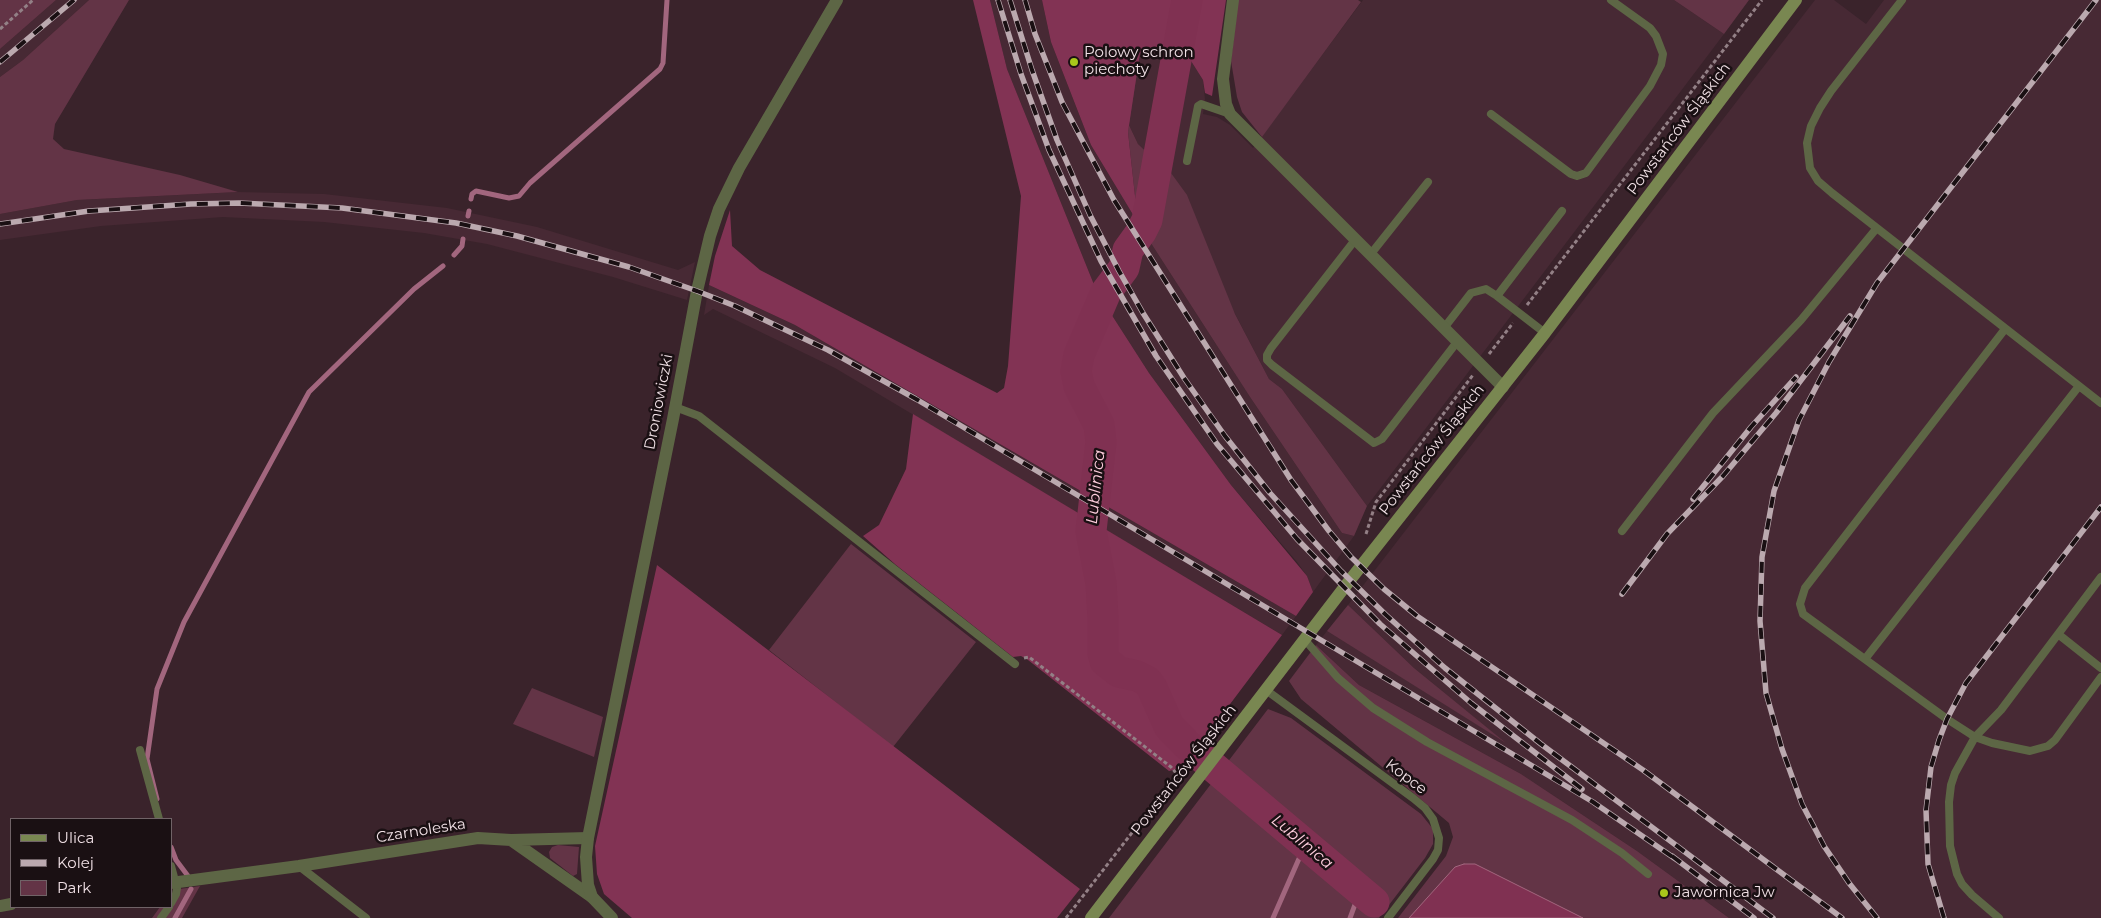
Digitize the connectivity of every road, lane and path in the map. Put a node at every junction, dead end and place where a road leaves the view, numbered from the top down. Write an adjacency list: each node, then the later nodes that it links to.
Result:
1 (33, 0): 7 (path)
2 (837, 0): 24 (street, Droniowiczki)
3 (1233, 0): 8 (street)
4 (1611, 0): 9 (lane)
5 (1796, 0): 19 (main road, Powstańców Śląskich)
6 (1902, 0): 13 (lane)
7 (0, 29)
8 (1230, 114): 10 (lane); 14 (street)
9 (1491, 114)
10 (1187, 161)
11 (1428, 182): 15 (lane)
12 (1562, 211): 16 (lane)
13 (1876, 229): 18 (lane); 25 (lane)
14 (1355, 240): 15 (street); 20 (lane)
15 (1370, 255): 17 (street)
16 (1497, 296): 17 (lane); 19 (lane)
17 (1444, 328): 20 (street)
18 (2005, 329): 21 (lane); 29 (lane)
19 (1545, 333): 22 (main road, Powstańców Śląskich)
20 (1457, 342): 22 (street)
21 (2079, 386): 23 (lane); 29 (lane)
22 (1503, 387): 28 (main road, Powstańców Śląskich)
23 (2101, 403)
24 (675, 407): 30 (lane); 39 (street, Droniowiczki)
25 (1622, 531)
26 (2101, 577): 27 (lane)
27 (2058, 634): 31 (lane); 34 (lane)
28 (1305, 640): 33 (main road, Powstańców Śląskich); 42 (lane)
29 (1865, 659): 34 (lane)
30 (1015, 664): 36 (path)
31 (2101, 668)
32 (2101, 677): 34 (lane)
33 (1266, 690): 36 (main road, Powstańców Śląskich); 50 (lane, Kopce)
34 (1975, 736): 51 (lane)
35 (140, 750): 38 (lane)
36 (1192, 778): 49 (main road, Powstańców Śląskich)
37 (1161, 806): 48 (path)
38 (159, 818)
39 (588, 838): 40 (street, Czarnoleska); 44 (street)
40 (511, 840): 41 (street, Czarnoleska); 44 (street)
41 (299, 866): 43 (street, Czarnoleska); 46 (lane)
42 (1648, 874)
43 (173, 882): 45 (lane)
44 (592, 897): 47 (street)
45 (172, 901)
46 (366, 918)
47 (612, 918)
48 (1066, 918)
49 (1091, 918)
50 (1388, 918)
51 (1999, 918)

